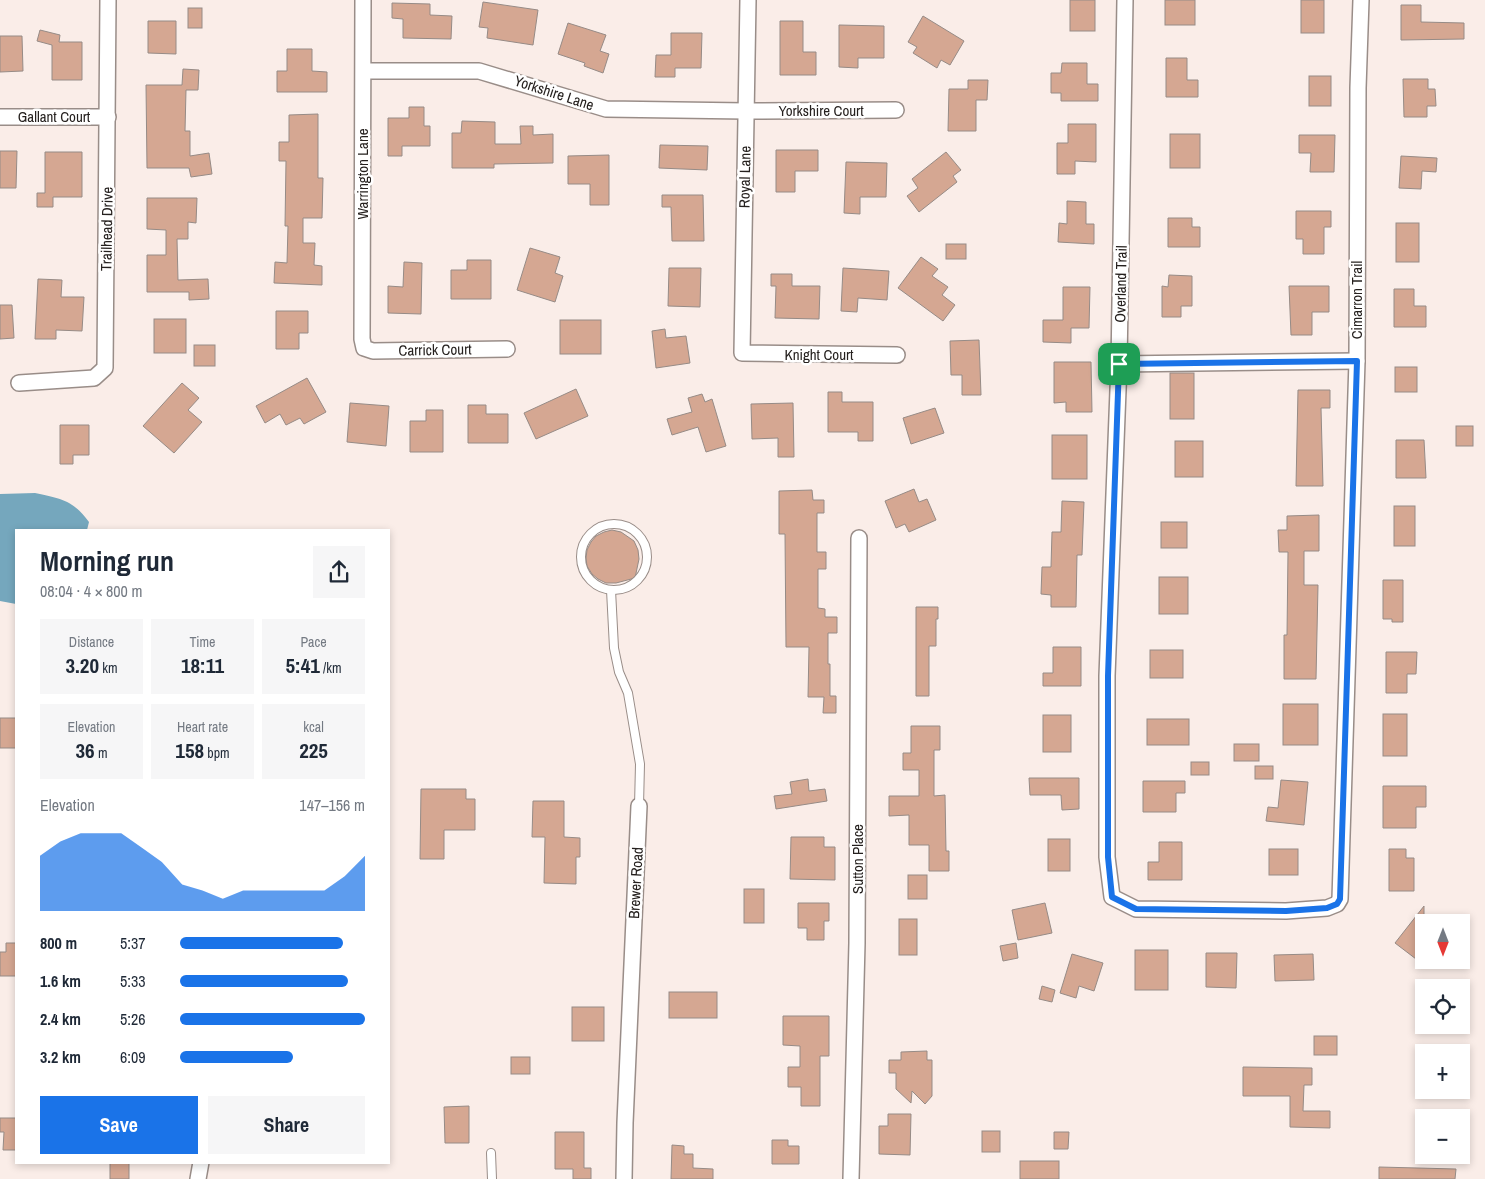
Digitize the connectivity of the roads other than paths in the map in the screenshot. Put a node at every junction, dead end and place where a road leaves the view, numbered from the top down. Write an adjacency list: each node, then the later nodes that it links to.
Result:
1 (108, 0): 10 (street, Trailhead Drive)
2 (363, 0): 6 (street, Warrington Lane)
3 (748, 0): 8 (street, Royal Lane)
4 (1125, 0): 16 (street, Overland Trail)
5 (1361, 0): 15 (street, Cimarron Trail)
6 (364, 71): 8 (street, Yorkshire Lane); 11 (street, Warrington Lane)
7 (896, 110): 8 (street, Yorkshire Court)
8 (746, 111): 13 (street, Royal Lane)
9 (0, 117): 10 (street, Gallant Court)
10 (108, 117): 17 (street, Trailhead Drive)
11 (364, 348): 12 (street, Carrick Court)
12 (507, 349)
13 (742, 353): 14 (street, Knight Court)
14 (897, 355)
15 (1357, 361): 16 (street); 21 (street, Cimarron Trail)
16 (1119, 364): 21 (street, Overland Trail)
17 (19, 383)
18 (859, 538): 27 (street, Sutton Place)
19 (611, 590): 19 (lane); 20 (lane, Brewer Road)
20 (639, 806): 26 (street, Brewer Road)
21 (1112, 897)
22 (491, 1153): 25 (lane)
23 (200, 1164): 24 (street)
24 (198, 1179)
25 (492, 1179)
26 (624, 1179)
27 (851, 1179)

